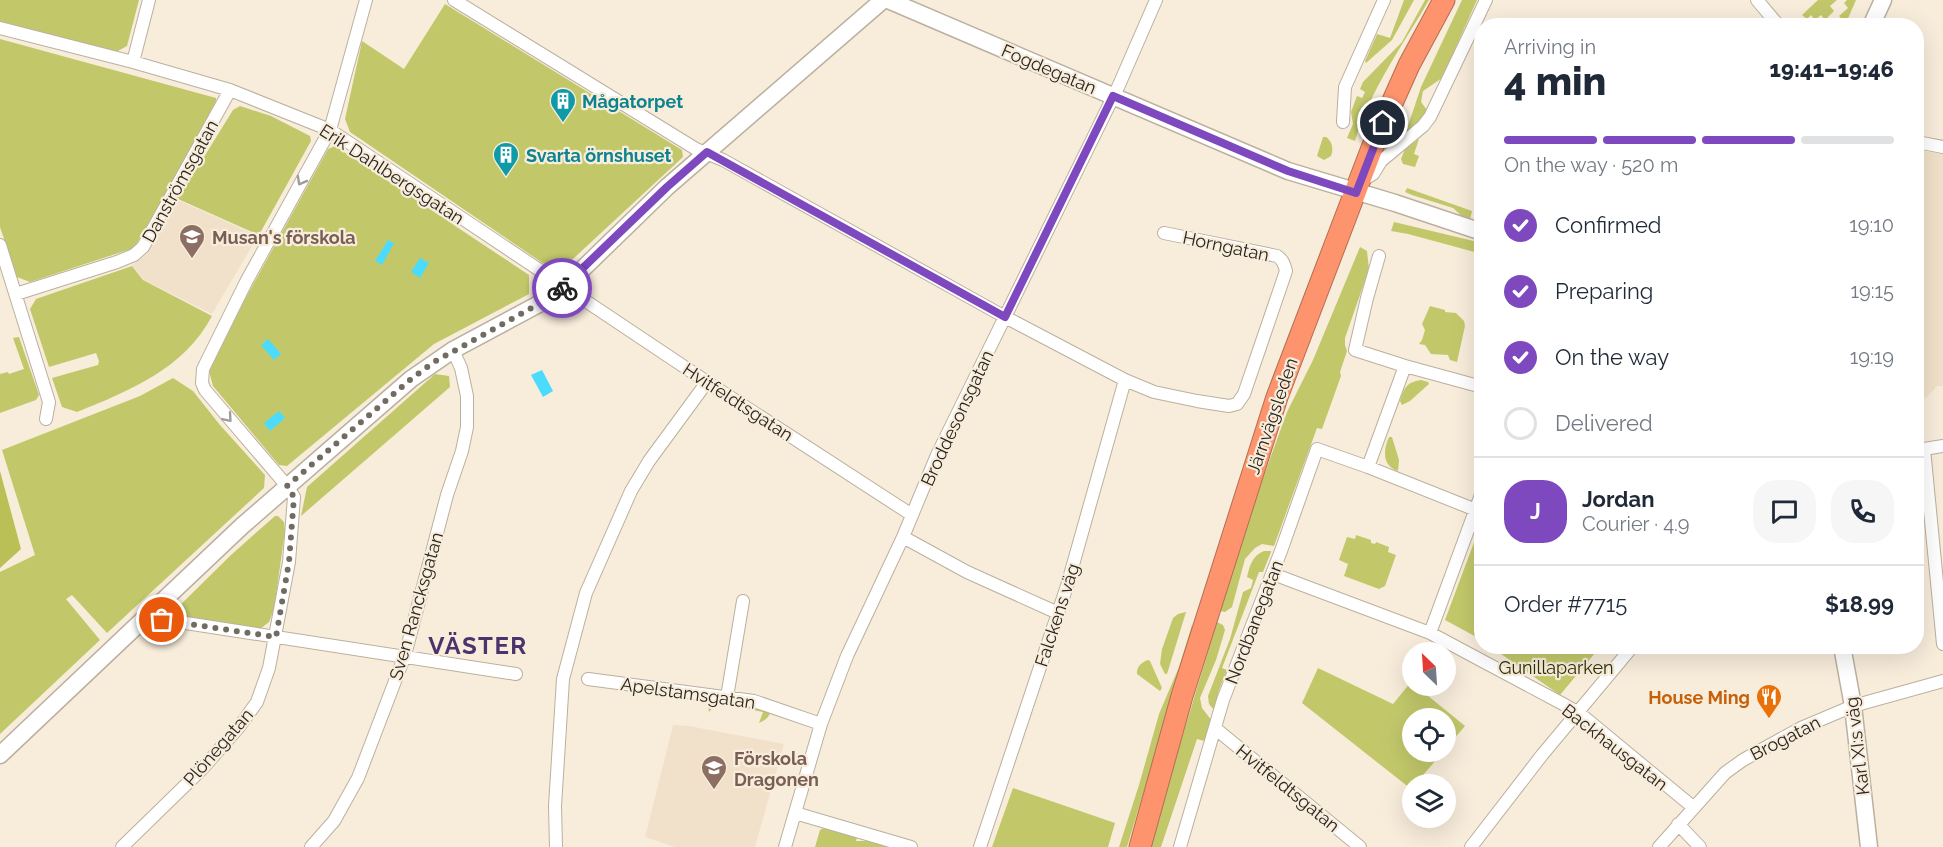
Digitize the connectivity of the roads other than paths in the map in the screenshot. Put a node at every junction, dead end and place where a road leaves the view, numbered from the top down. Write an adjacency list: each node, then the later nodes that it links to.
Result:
1 (148, 0): 17 (street)
2 (366, 0): 21 (street)
3 (454, 0): 24 (street)
4 (883, 0): 24 (street)
5 (888, 0): 19 (street, Fogdegatan)
6 (1156, 0): 19 (street, Broddesonsgatan)
7 (1384, 0): 20 (street)
8 (1444, 0): 25 (highway, Järnvägsleden)
9 (1486, 0): 12 (street)
10 (1757, 0): 13 (street)
11 (1883, 0): 14 (street)
12 (1477, 18)
13 (1772, 18)
14 (1875, 18)
15 (1474, 25): 25 (street)
16 (0, 28): 17 (street, Erik Dahlbergsgatan)
17 (133, 62): 18 (street, Erik Dahlbergsgatan)
18 (231, 90): 21 (street, Erik Dahlbergsgatan); 31 (street, Danströmsgatan)
19 (1113, 96): 25 (street, Fogdegatan); 32 (street, Broddesonsgatan)
20 (1343, 122)
21 (330, 130): 30 (street, Erik Dahlbergsgatan); 43 (street, one-way to 43)
22 (1924, 143): 23 (street)
23 (1943, 147)
24 (707, 152): 30 (street); 32 (street)
25 (1358, 187): 26 (street, Fogdegatan); 76 (highway, Järnvägsleden)
26 (1474, 229)
27 (1164, 233): 35 (street, Horngatan)
28 (0, 245): 31 (street)
29 (1379, 256): 34 (street)
30 (564, 286): 33 (street); 36 (street, Hvitfeldtsgatan)
31 (16, 294): 38 (street)
32 (1005, 317): 35 (street); 45 (street, Broddesonsgatan)
33 (453, 350): 43 (street); 57 (street, Sven Rancksgatan)
34 (1405, 366): 37 (street); 41 (street)
35 (1125, 380): 50 (street, Falckens väg)
36 (707, 382): 45 (street, Hvitfeldtsgatan); 72 (street)
37 (1474, 385)
38 (46, 419)
39 (1943, 446): 40 (street)
40 (1924, 449)
41 (1368, 467): 44 (street, Nordbanegatan); 48 (street, Nordbanegatan)
42 (1924, 476): 54 (street)
43 (287, 486): 51 (street); 53 (street, Plönegatan)
44 (1474, 509)
45 (912, 515): 47 (street, Broddesonsgatan)
46 (1474, 515): 52 (street)
47 (903, 537): 50 (street); 64 (street, Broddesonsgatan)
48 (1273, 574): 52 (street, Backhausgatan); 65 (street, Nordbanegatan)
49 (743, 601): 61 (street)
50 (1058, 613): 75 (street, Falckens väg)
51 (147, 617): 53 (street); 66 (street)
52 (1430, 633): 63 (street, Backhausgatan)
53 (276, 637): 57 (street); 70 (street, Plönegatan)
54 (1943, 644)
55 (1627, 654): 63 (street)
56 (1843, 654): 62 (street, Karl XI:s väg)
57 (405, 655): 58 (street); 71 (street, Sven Rancksgatan)
58 (516, 674)
59 (588, 679): 61 (street, Apelstamsgatan)
60 (1943, 681): 62 (street, Brogatan)
61 (727, 697): 64 (street, Apelstamsgatan)
62 (1853, 706): 67 (street, Brogatan); 82 (street, Karl XI:s väg)
63 (1579, 713): 67 (street, Backhausgatan); 79 (street)
64 (821, 724): 68 (street, Broddesonsgatan)
65 (1216, 729): 77 (street, Nordbanegatan); 78 (street, Hvitfeldtsgatan)
66 (0, 755)
67 (1693, 807): 69 (street, Brogatan)
68 (795, 813): 73 (street, Broddesonsgatan); 74 (street)
69 (1678, 824): 80 (street, Brogatan); 81 (street)
70 (122, 847)
71 (311, 847)
72 (556, 847)
73 (785, 847)
74 (911, 847)
75 (980, 847)
76 (1140, 847)
77 (1180, 847)
78 (1360, 847)
79 (1471, 847)
80 (1659, 847)
81 (1700, 847)
82 (1869, 847)

